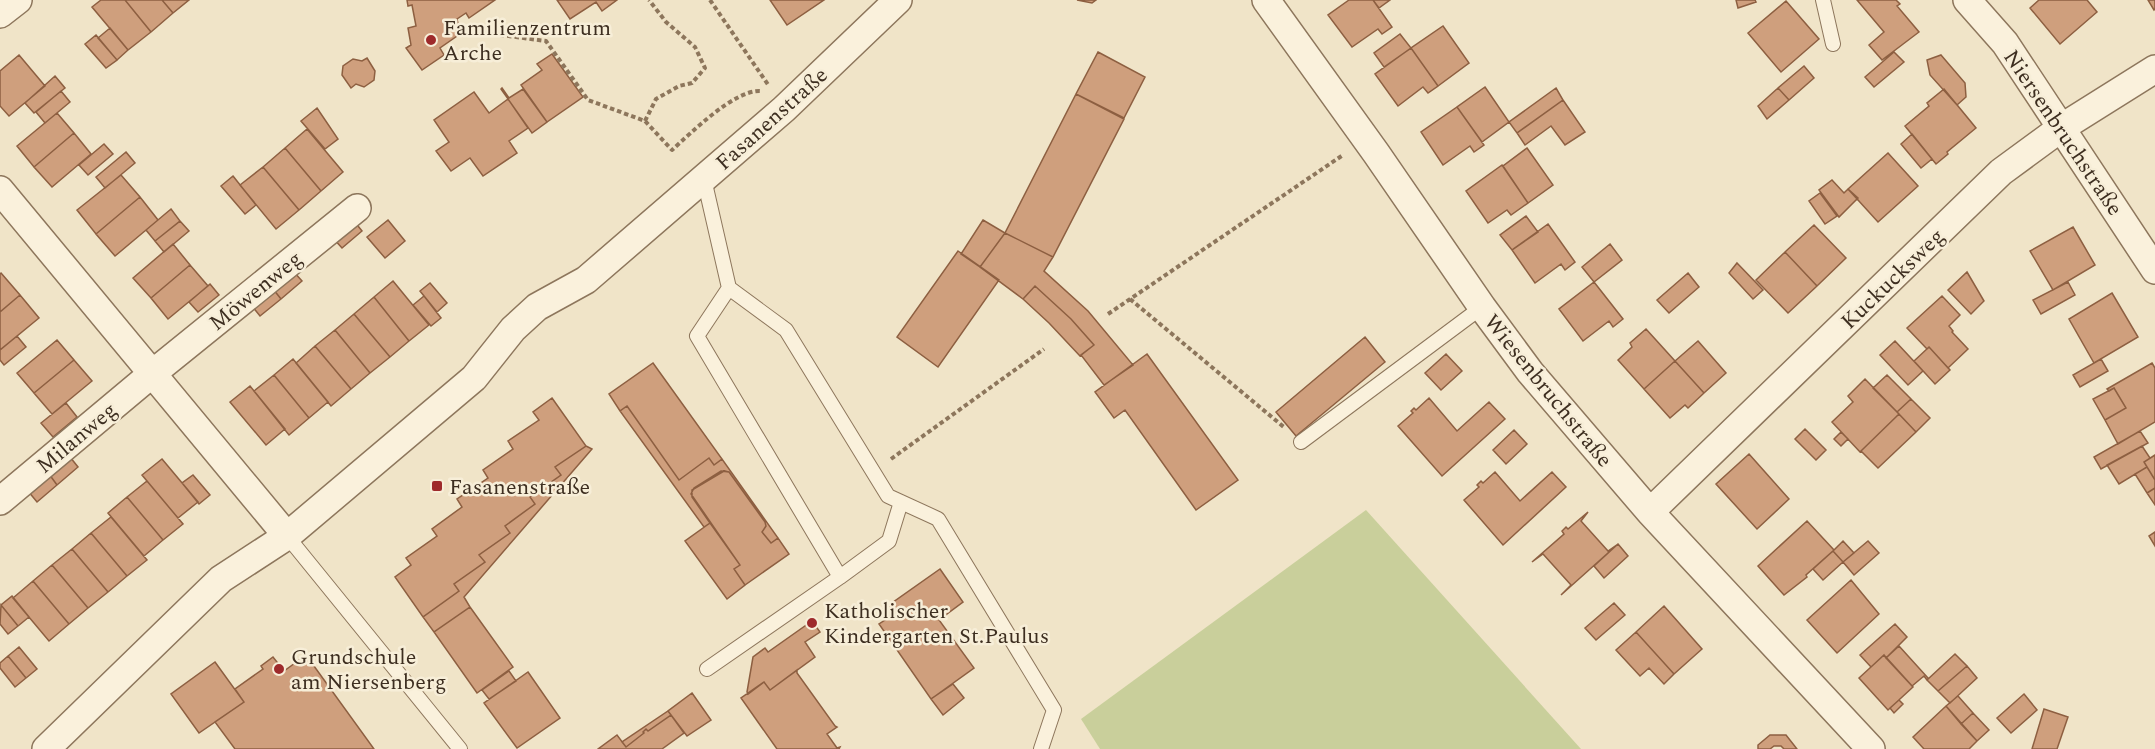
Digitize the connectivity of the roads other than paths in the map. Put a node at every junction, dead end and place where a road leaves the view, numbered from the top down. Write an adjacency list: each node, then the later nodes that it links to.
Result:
1 (18, 0): 6 (street)
2 (898, 0): 10 (street, Fasanenstraße)
3 (1266, 0): 15 (street, Wiesenbruchstraße)
4 (1823, 0): 7 (lane)
5 (1967, 0): 9 (street, Niersenbruchstraße)
6 (0, 14)
7 (1833, 44)
8 (2155, 69): 9 (street, Kuckucksweg)
9 (2061, 128): 13 (street, Niersenbruchstraße); 20 (street, Kuckucksweg)
10 (704, 179): 14 (lane); 21 (street, Fasanenstraße)
11 (0, 190): 16 (street)
12 (357, 208): 16 (street, Möwenweg)
13 (2155, 270)
14 (729, 288): 19 (lane); 22 (lane)
15 (1482, 307): 17 (lane); 20 (street, Wiesenbruchstraße)
16 (153, 373): 18 (street, Milanweg); 21 (street)
17 (1301, 442)
18 (0, 501)
19 (901, 502): 22 (lane); 26 (lane)
20 (1650, 512): 27 (street, Wiesenbruchstraße)
21 (287, 536): 24 (street, Fasanenstraße); 25 (lane)
22 (840, 577): 23 (lane)
23 (707, 669)
24 (46, 749)
25 (460, 749)
26 (1041, 749)
27 (1871, 749)

